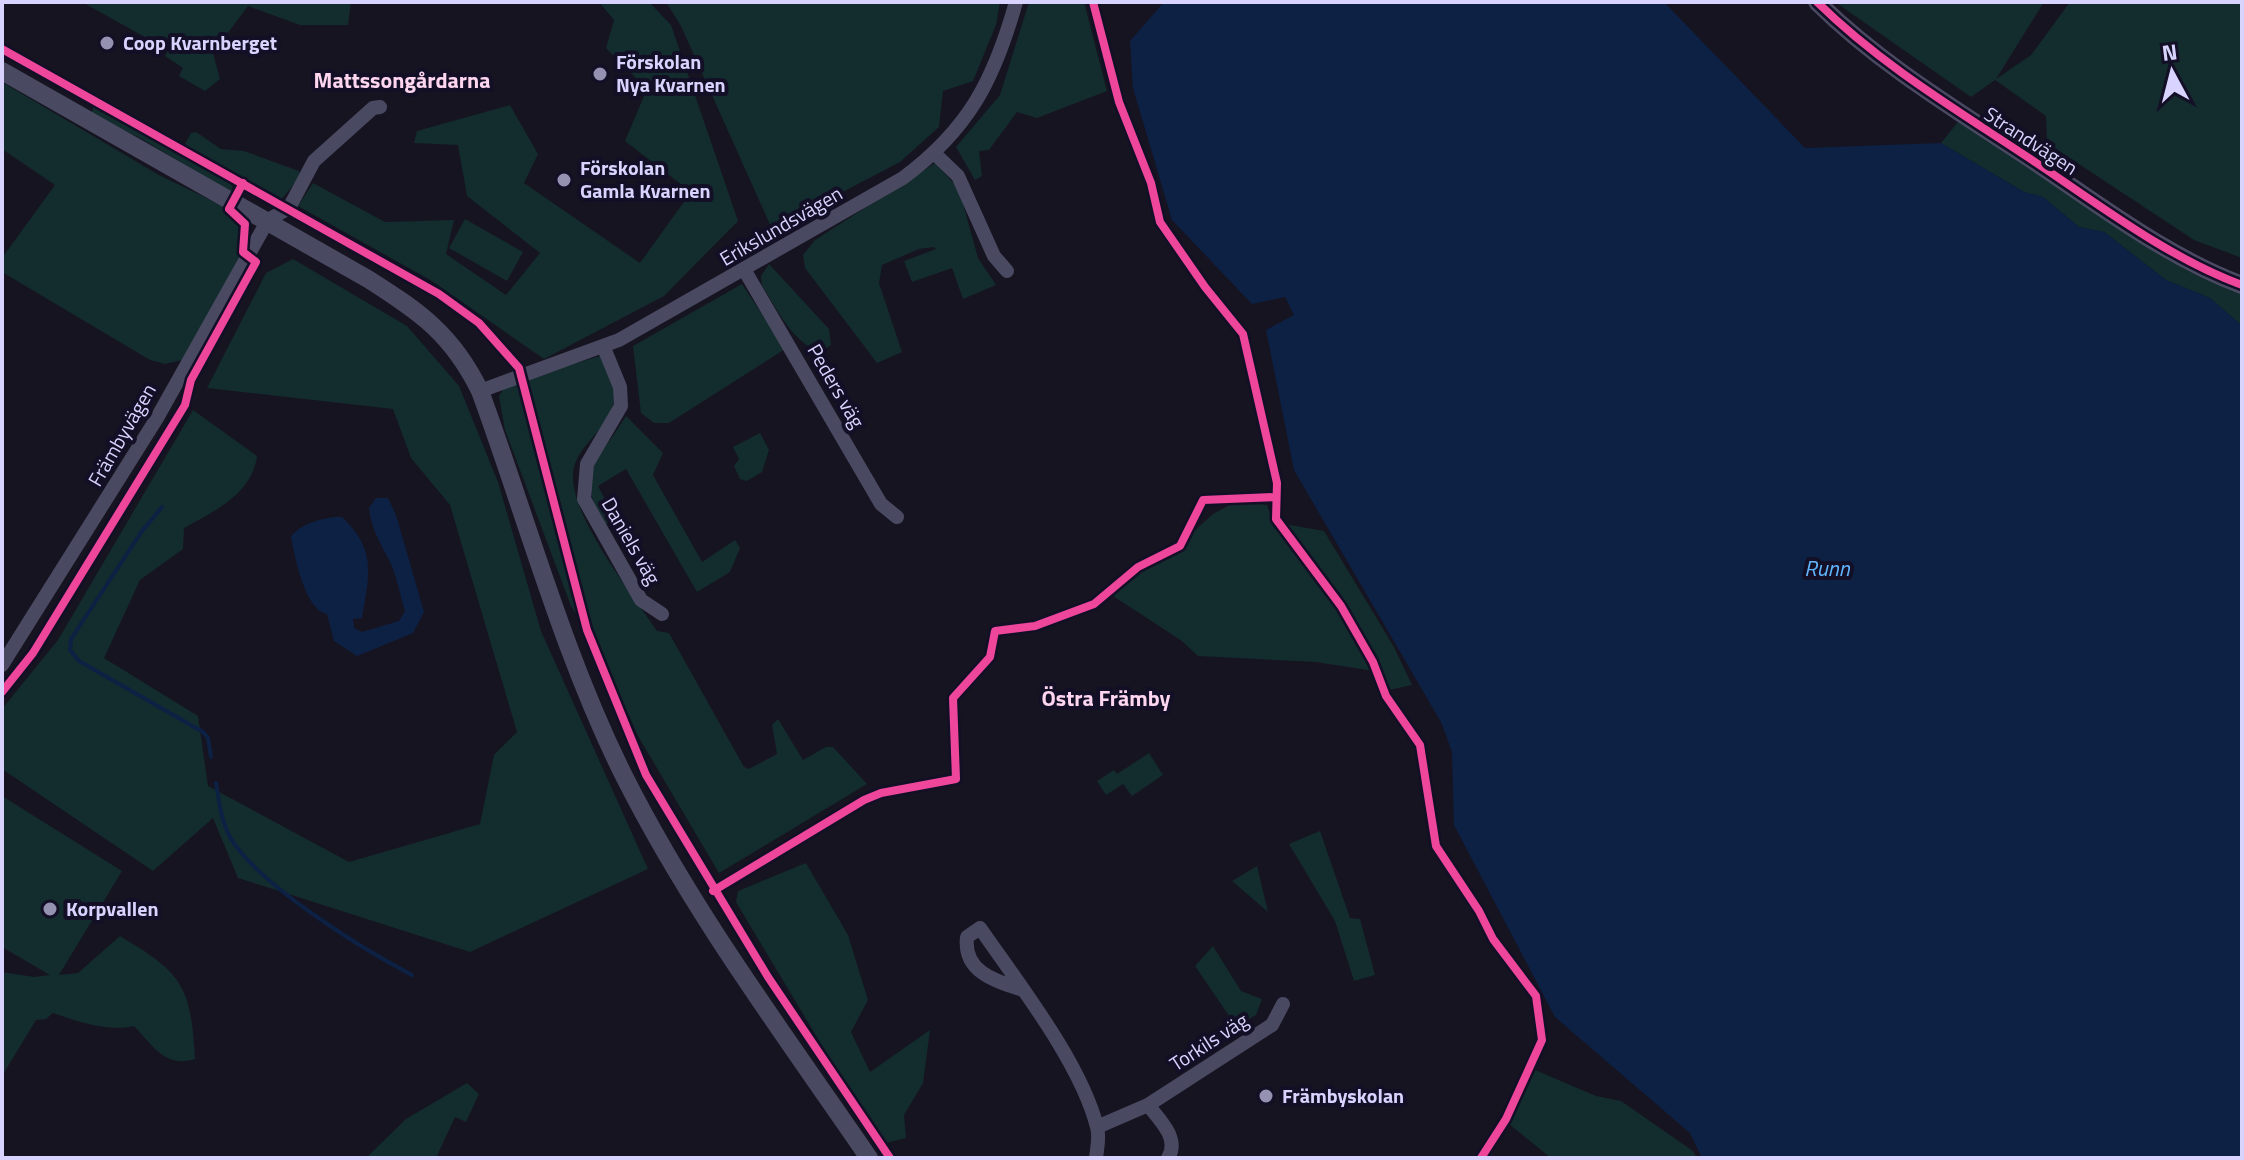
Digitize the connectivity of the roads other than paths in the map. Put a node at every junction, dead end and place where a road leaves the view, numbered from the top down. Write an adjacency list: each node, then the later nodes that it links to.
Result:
1 (1016, 2): 5 (street, Erikslundsvägen)
2 (1817, 2): 9 (street, Strandvägen)
3 (2, 71): 6 (street)
4 (380, 107): 6 (street, Främbyvägen)
5 (934, 153): 7 (street, Erikslundsvägen); 8 (street)
6 (268, 220): 11 (street); 14 (street, Främbyvägen)
7 (745, 271): 10 (street, Erikslundsvägen); 12 (street, Peders väg)
8 (1007, 271)
9 (2242, 285)
10 (604, 348): 11 (street, Erikslundsvägen); 13 (street, Daniels väg)
11 (480, 391): 19 (street)
12 (897, 517)
13 (662, 614)
14 (2, 665)
15 (1023, 990): 15 (street); 18 (street)
16 (1283, 1004): 17 (street, Torkils väg)
17 (1148, 1105): 18 (street, Torkils väg); 21 (street)
18 (1097, 1127): 20 (street)
19 (869, 1158)
20 (1096, 1158)
21 (1168, 1158)

